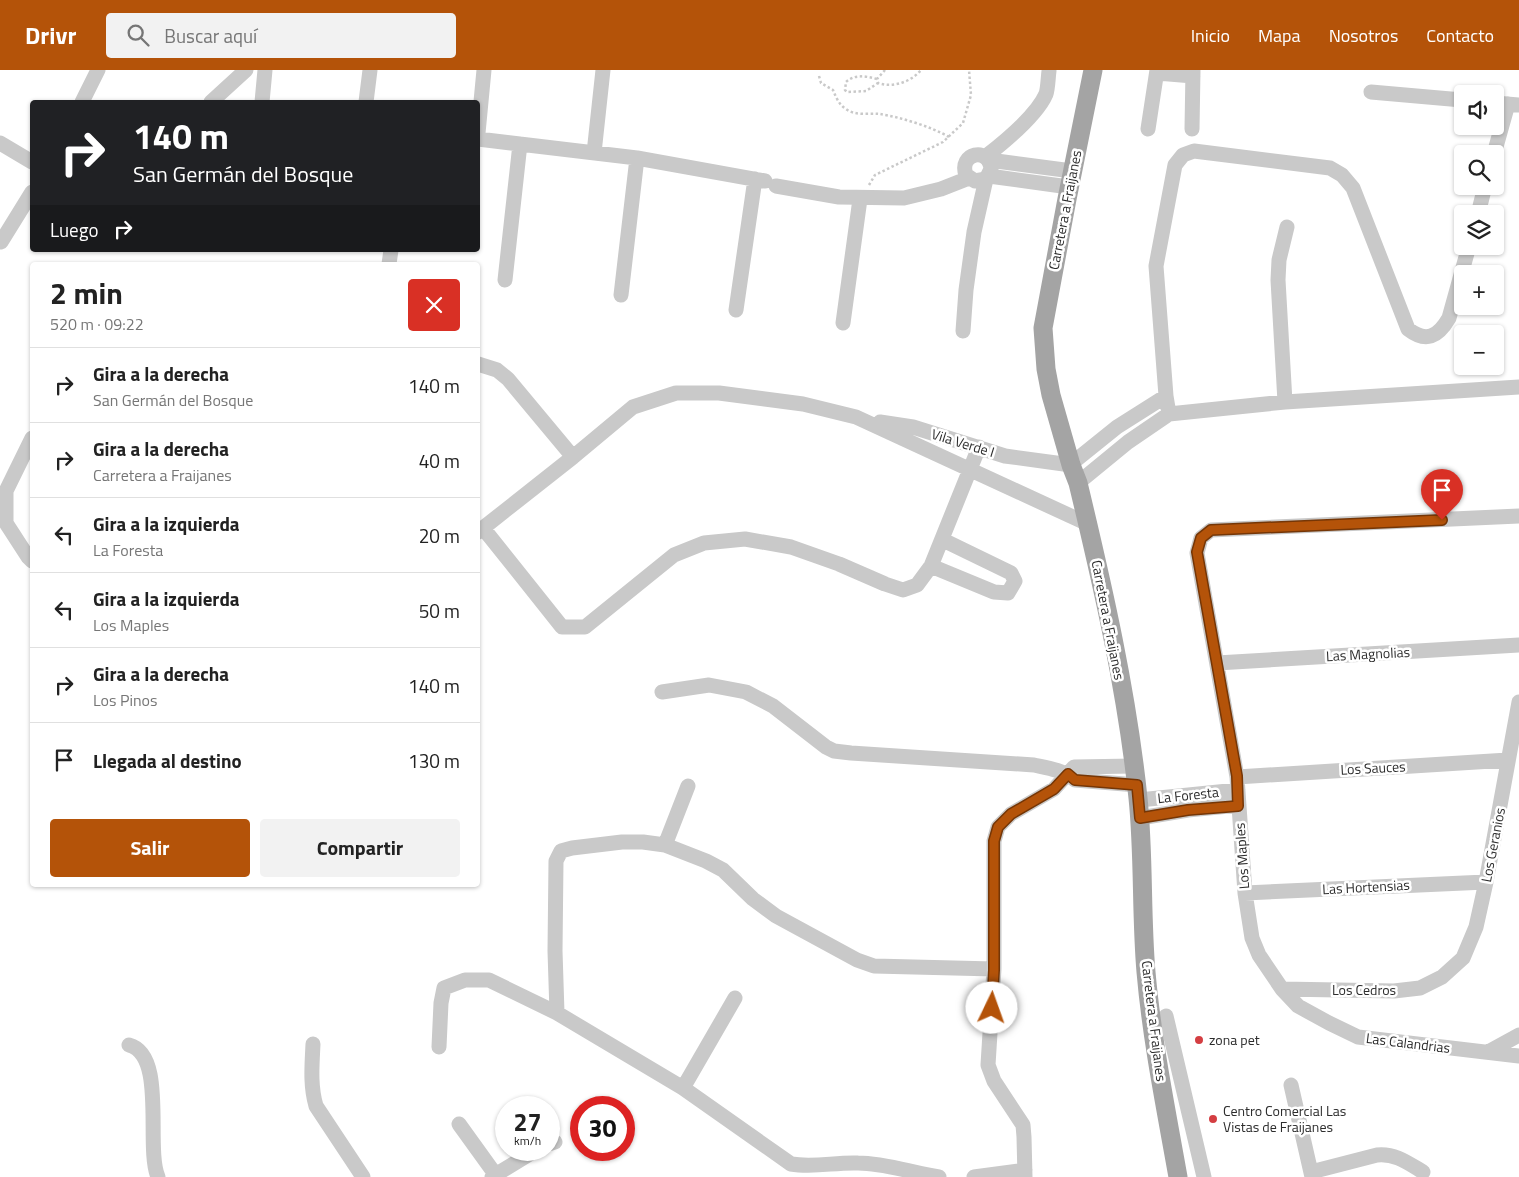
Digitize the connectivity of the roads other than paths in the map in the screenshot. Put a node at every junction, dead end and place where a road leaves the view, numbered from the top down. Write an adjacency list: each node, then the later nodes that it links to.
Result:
1 (98, 70): 13 (street)
2 (246, 70): 14 (street)
3 (265, 70): 15 (street)
4 (370, 70): 16 (street)
5 (484, 70): 18 (street)
6 (603, 70): 25 (street)
7 (1093, 70): 31 (main road, Carretera a Fraijanes)
8 (1049, 71): 27 (street)
9 (1157, 71): 10 (street); 19 (street)
10 (1193, 73): 20 (street)
11 (1371, 92): 12 (street)
12 (1454, 99)
13 (83, 100)
14 (212, 100)
15 (262, 100)
16 (366, 100)
17 (1507, 104): 24 (street)
18 (480, 112)
19 (1148, 129)
20 (1192, 129)
21 (480, 139): 23 (street)
22 (0, 143): 28 (street)
23 (520, 144): 25 (street); 38 (street)
24 (1496, 145)
25 (594, 152): 26 (street)
26 (637, 158): 32 (street); 39 (street)
27 (987, 158): 29 (street); 30 (street); 31 (street)
28 (30, 161)
29 (987, 177): 30 (street); 31 (street); 42 (street)
30 (969, 178): 34 (street)
31 (1071, 179): 52 (main road, Carretera a Fraijanes)
32 (765, 182): 34 (street); 40 (street)
33 (30, 195): 36 (street)
34 (864, 198): 41 (street)
35 (1287, 227): 46 (street)
36 (1, 242)
37 (1466, 255): 45 (street)
38 (505, 280)
39 (621, 295)
40 (736, 310)
41 (843, 323)
42 (963, 331)
43 (480, 365): 51 (street)
44 (1519, 387): 46 (street)
45 (1166, 396): 47 (street); 52 (street)
46 (1285, 402): 47 (street)
47 (1169, 414): 54 (street)
48 (856, 417): 50 (street, Vila Verde I); 51 (street); 53 (street)
49 (30, 445): 59 (street)
50 (979, 447): 52 (street, Vila Verde I); 53 (street)
51 (573, 457): 57 (street)
52 (1071, 464): 54 (main road, Carretera a Fraijanes)
53 (970, 468): 56 (street); 58 (street)
54 (1078, 483): 56 (main road, Carretera a Fraijanes)
55 (1519, 516): 62 (street, Los Maples)
56 (1088, 524): 66 (main road, Carretera a Fraijanes)
57 (480, 530): 60 (street)
58 (943, 540): 60 (street); 60 (street)
59 (30, 559)
60 (931, 566)
61 (1519, 645): 62 (street, Las Magnolias)
62 (1217, 663): 68 (street, Los Maples)
63 (662, 692): 67 (street)
64 (1519, 702): 65 (street, Los Geranios)
65 (1508, 760): 68 (street, Los Sauces); 73 (street, Los Geranios)
66 (1134, 766): 67 (street); 70 (main road, Carretera a Fraijanes)
67 (1068, 774): 70 (street); 75 (street)
68 (1238, 783): 70 (street, La Foresta); 71 (street, Los Maples)
69 (688, 786): 72 (street)
70 (1138, 801): 71 (street, La Foresta); 82 (main road, Carretera a Fraijanes)
71 (1238, 806): 74 (street, Los Maples)
72 (665, 845): 75 (street); 79 (street)
73 (1486, 882): 74 (street, Las Hortensias); 76 (street, Los Geranios)
74 (1245, 893): 77 (street, Los Maples)
75 (994, 970): 93 (street)
76 (1442, 977): 77 (street, Los Cedros)
77 (1282, 988): 86 (street, Las Calandrias)
78 (735, 998): 89 (street)
79 (557, 1013): 85 (street); 89 (street)
80 (1166, 1016): 82 (street)
81 (1519, 1035): 86 (street)
82 (1162, 1037): 100 (main road, Carretera a Fraijanes); 101 (street)
83 (313, 1044): 97 (street)
84 (129, 1045): 96 (street)
85 (439, 1048)
86 (1488, 1052): 87 (street, Las Calandrias)
87 (1519, 1056)
88 (1291, 1085): 94 (street)
89 (683, 1088): 98 (street)
90 (459, 1124): 95 (street)
91 (518, 1161): 95 (street)
92 (1423, 1172): 94 (street)
93 (1025, 1173): 99 (street)
94 (1312, 1175)
95 (494, 1176)
96 (158, 1177)
97 (363, 1177)
98 (939, 1177)
99 (974, 1177)
100 (1178, 1177)
101 (1204, 1177)

